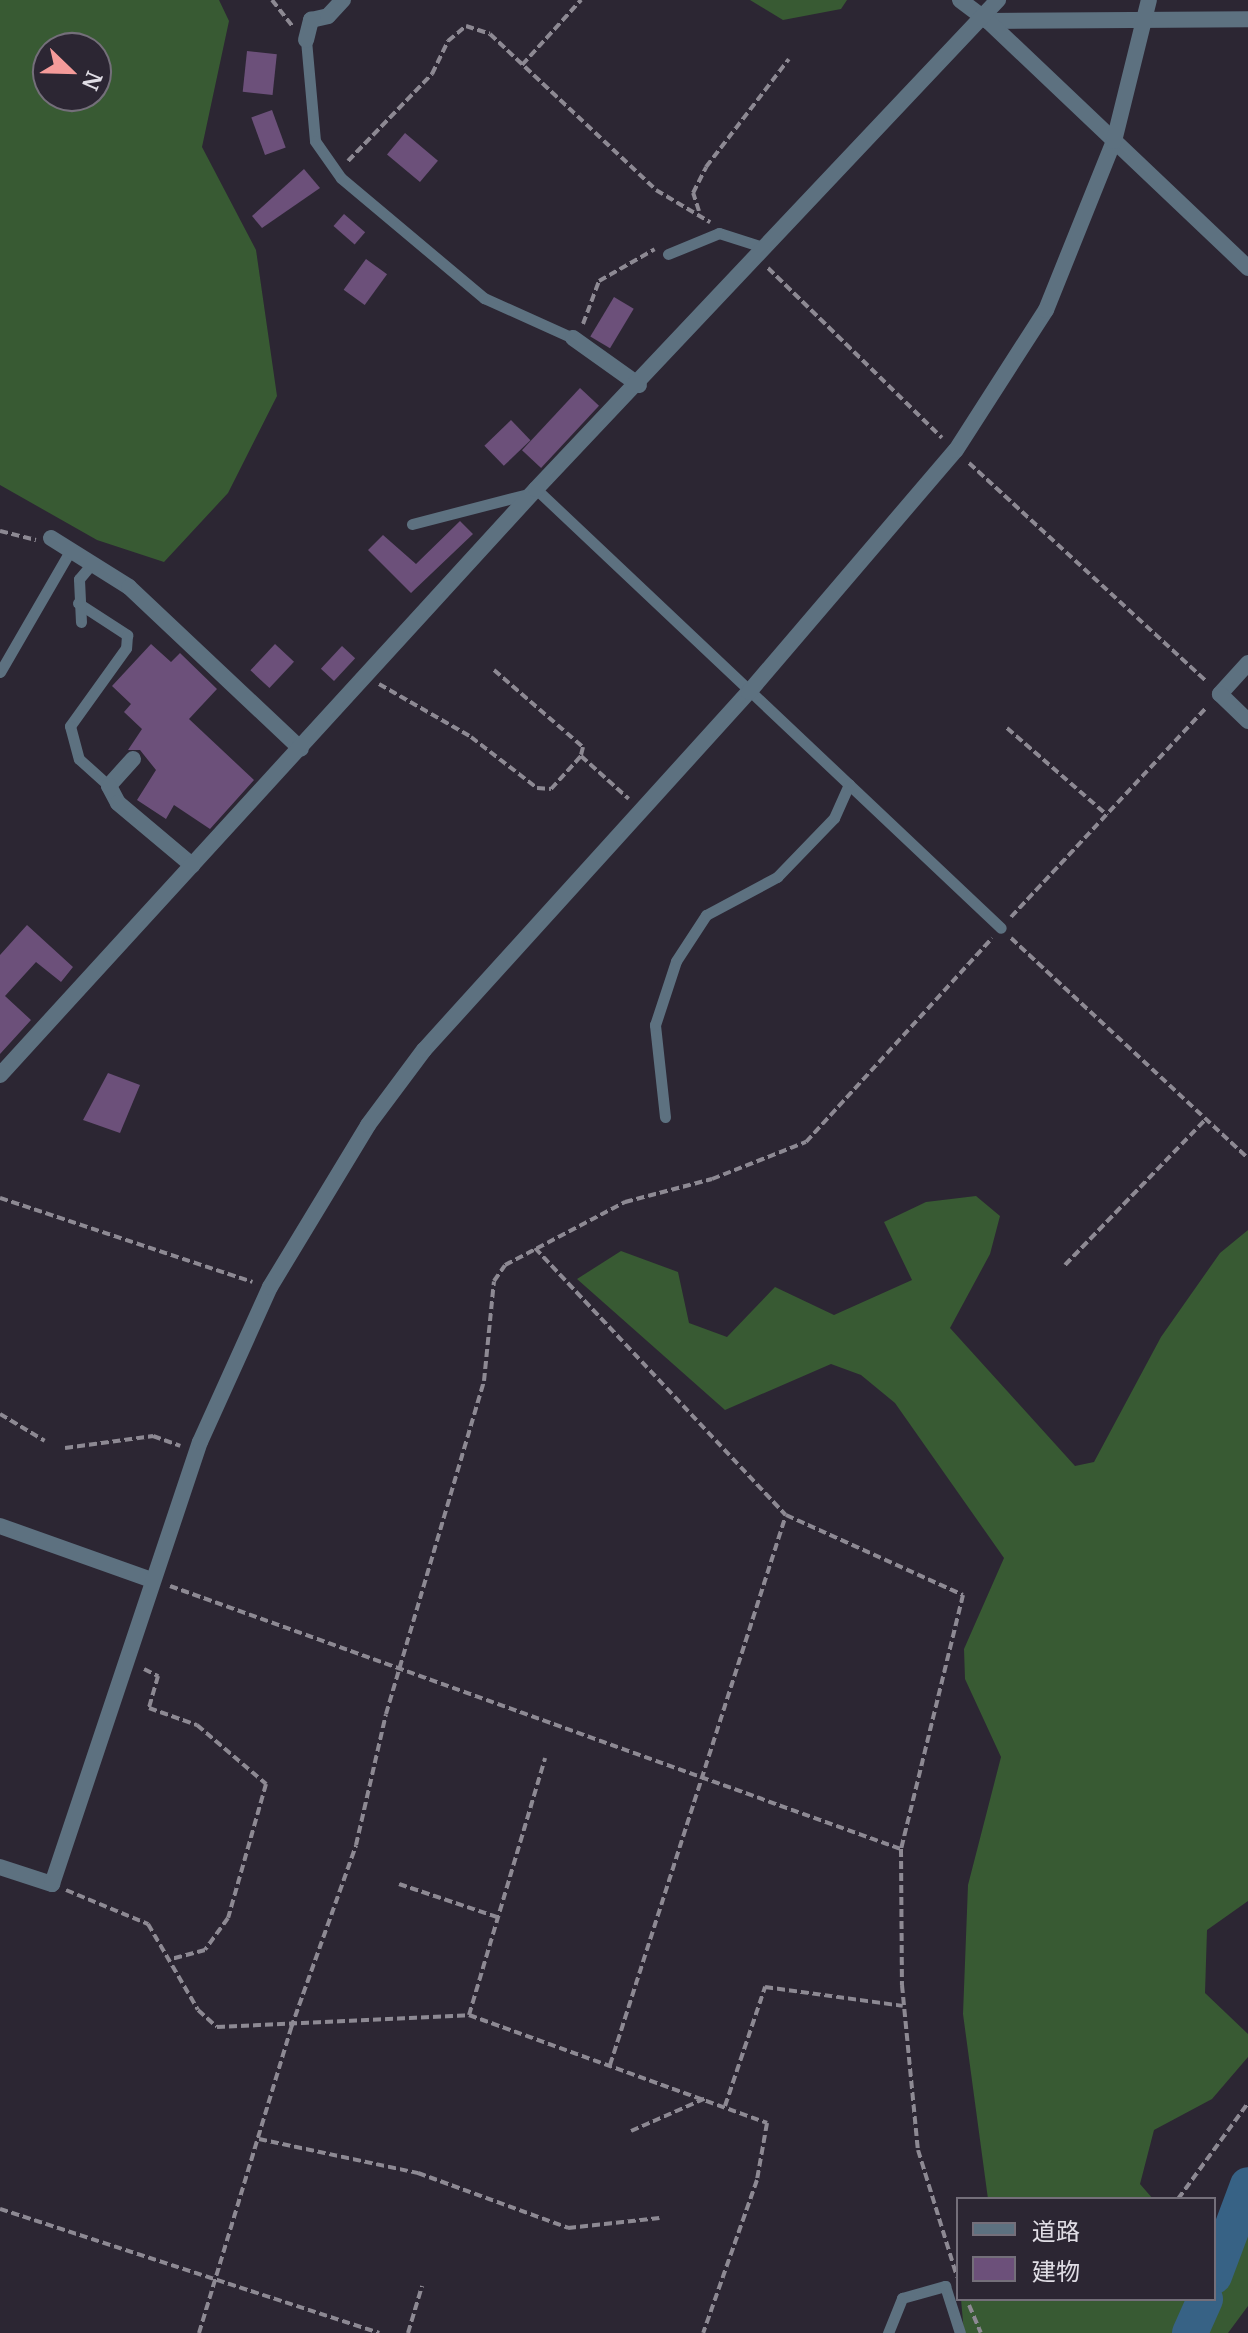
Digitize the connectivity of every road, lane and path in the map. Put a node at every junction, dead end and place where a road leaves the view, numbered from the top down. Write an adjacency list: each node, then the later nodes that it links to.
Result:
1 (272, 0): 10 (path)
2 (343, 0): 10 (street)
3 (581, 0): 12 (path)
4 (960, 0): 7 (street)
5 (998, 0): 7 (street)
6 (1149, 0): 9 (street)
7 (986, 19): 9 (street); 13 (street); 17 (street)
8 (1248, 19): 9 (street)
9 (1147, 20): 13 (street)
10 (306, 40): 14 (lane)
11 (789, 59): 15 (path)
12 (522, 65): 14 (path); 15 (path)
13 (1114, 141): 19 (street); 22 (street)
14 (337, 173): 20 (lane)
15 (699, 211): 16 (path)
16 (719, 233): 17 (lane); 18 (lane)
17 (762, 252): 21 (street); 22 (path)
18 (668, 254): 20 (path)
19 (1248, 268)
20 (573, 338): 21 (street)
21 (639, 385): 23 (street)
22 (956, 450): 35 (street); 36 (path)
23 (534, 491): 24 (lane); 34 (street); 35 (lane)
24 (412, 524)
25 (0, 531): 26 (path)
26 (51, 538): 27 (street)
27 (69, 553): 28 (street); 33 (lane)
28 (90, 566): 29 (lane); 39 (street)
29 (78, 603): 30 (lane); 43 (lane)
30 (81, 622)
31 (1248, 663): 36 (street)
32 (494, 670): 40 (path)
33 (0, 672)
34 (368, 676): 39 (street); 40 (path)
35 (749, 692): 42 (lane); 44 (street)
36 (1220, 694): 37 (street); 45 (path)
37 (1248, 721)
38 (1007, 728): 45 (path)
39 (301, 749): 46 (street)
40 (581, 756): 44 (path)
41 (133, 759): 43 (street)
42 (849, 784): 47 (lane); 49 (lane)
43 (109, 786): 46 (street)
44 (640, 809): 55 (street)
45 (1107, 815): 47 (path)
46 (192, 865): 48 (street)
47 (1001, 928): 50 (path); 53 (path)
48 (0, 1075)
49 (665, 1117)
50 (1205, 1120): 51 (path); 54 (path)
51 (1248, 1158)
52 (0, 1198): 55 (path)
53 (535, 1248): 60 (path); 64 (path)
54 (1065, 1265)
55 (270, 1287): 59 (street)
56 (0, 1414): 57 (path)
57 (45, 1441)
58 (65, 1448): 59 (path)
59 (196, 1453): 62 (street)
60 (786, 1515): 66 (path); 67 (path)
61 (0, 1526): 62 (street)
62 (152, 1580): 63 (street); 64 (path)
63 (125, 1662): 69 (street); 72 (path)
64 (403, 1665): 66 (path); 75 (path)
65 (545, 1758): 71 (path)
66 (703, 1778): 67 (path); 76 (path)
67 (901, 1849): 73 (path)
68 (0, 1867): 69 (street)
69 (52, 1884): 72 (path)
70 (399, 1884): 71 (path)
71 (497, 1917): 74 (path)
72 (172, 1959): 75 (path)
73 (904, 2006): 79 (path); 85 (path)
74 (469, 2015): 75 (path); 76 (path)
75 (291, 2028): 81 (path)
76 (610, 2065): 77 (path)
77 (706, 2098): 79 (path); 80 (path)
78 (1248, 2103): 82 (path)
79 (725, 2106): 92 (path)
80 (631, 2131)
81 (259, 2139): 84 (path); 86 (path)
82 (1179, 2197)
83 (0, 2209): 86 (path)
84 (659, 2218)
85 (956, 2272)
86 (218, 2279): 89 (path); 90 (path)
87 (422, 2286): 91 (path)
88 (968, 2301): 95 (path)
89 (199, 2333)
90 (379, 2333)
91 (408, 2333)
92 (703, 2333)
93 (888, 2333): 94 (lane)
94 (960, 2333)
95 (981, 2333)

